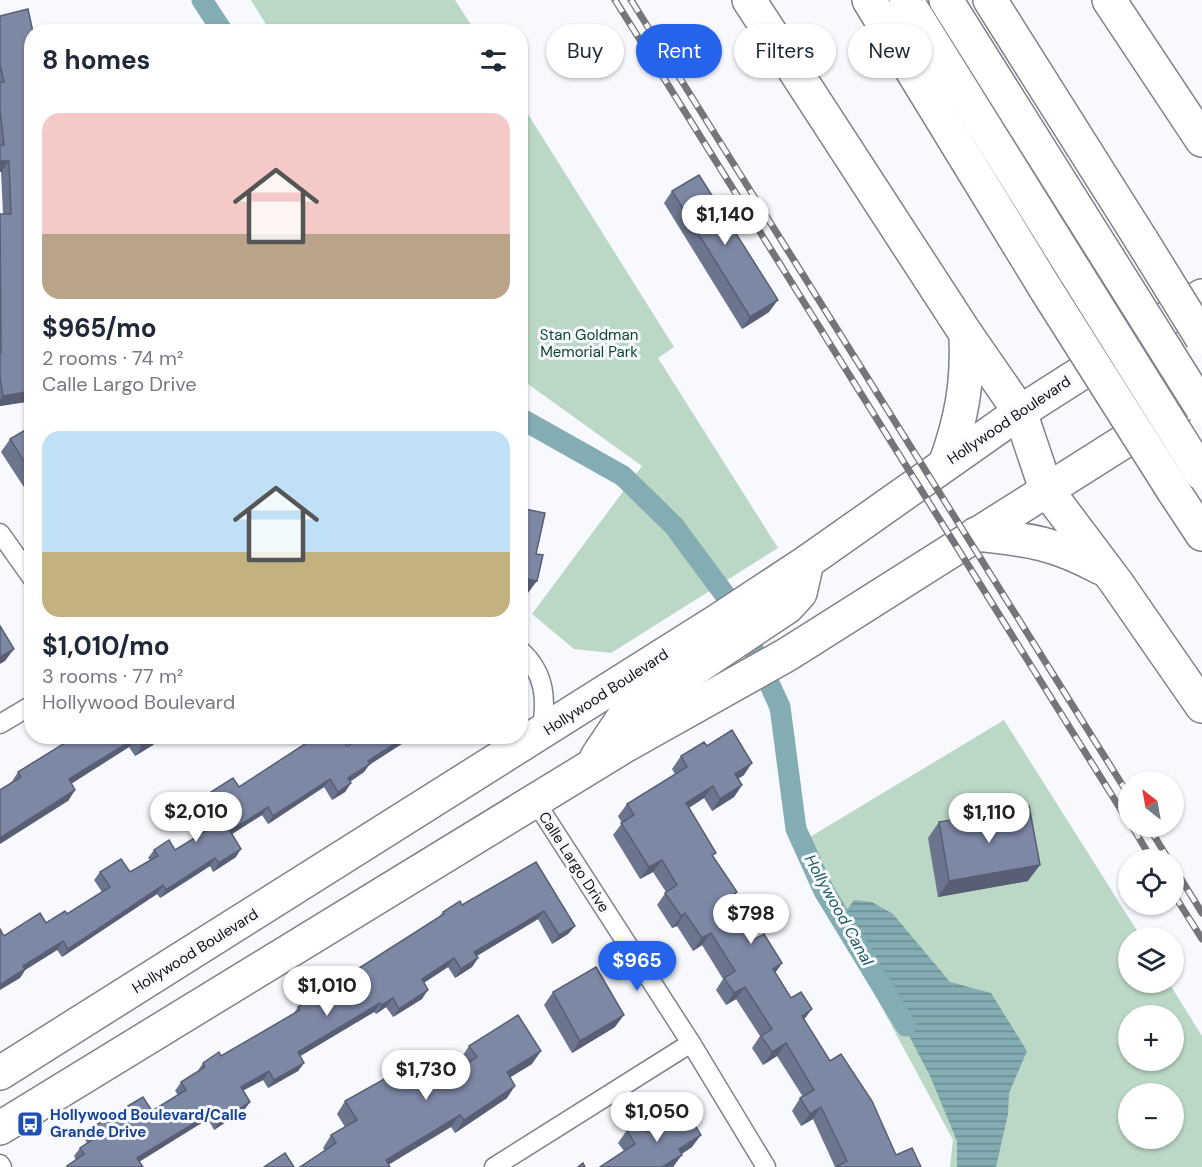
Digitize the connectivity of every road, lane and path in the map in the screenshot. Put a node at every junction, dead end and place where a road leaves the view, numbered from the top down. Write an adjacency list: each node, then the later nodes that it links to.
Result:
1 (749, 0): 9 (highway)
2 (869, 0): 19 (highway, bridge)
3 (906, 0): 15 (highway, bridge)
4 (945, 0): 12 (highway, bridge)
5 (990, 0): 10 (highway, bridge)
6 (1109, 0): 7 (highway)
7 (1202, 140)
8 (1202, 296): 13 (highway, Hollywood Boulevard)
9 (966, 334): 13 (highway); 14 (highway)
10 (1202, 338)
11 (1202, 392): 16 (highway)
12 (1202, 408)
13 (1020, 412): 14 (highway, Hollywood Boulevard); 16 (highway)
14 (946, 462): 22 (highway, Hollywood Boulevard)
15 (1202, 474)
16 (1046, 489): 18 (highway); 21 (highway)
17 (0, 533): 20 (street)
18 (976, 534): 21 (highway); 30 (highway)
19 (1202, 534)
20 (24, 567)
21 (1108, 571): 24 (highway)
22 (739, 623): 27 (highway, Hollywood Boulevard); 30 (highway)
23 (528, 659): 27 (street)
24 (1202, 706)
25 (24, 710): 26 (street)
26 (0, 724)
27 (541, 734): 28 (highway, Hollywood Boulevard)
28 (528, 742)
29 (525, 744): 33 (highway, Hollywood Boulevard)
30 (591, 766): 31 (highway)
31 (535, 801): 32 (street, Calle Largo Drive); 36 (highway)
32 (691, 1042): 37 (street); 38 (street, Calle Largo Drive)
33 (28, 1055): 34 (highway, Hollywood Boulevard); 35 (highway)
34 (0, 1073)
35 (0, 1095)
36 (0, 1128)
37 (494, 1167)
38 (766, 1167)

